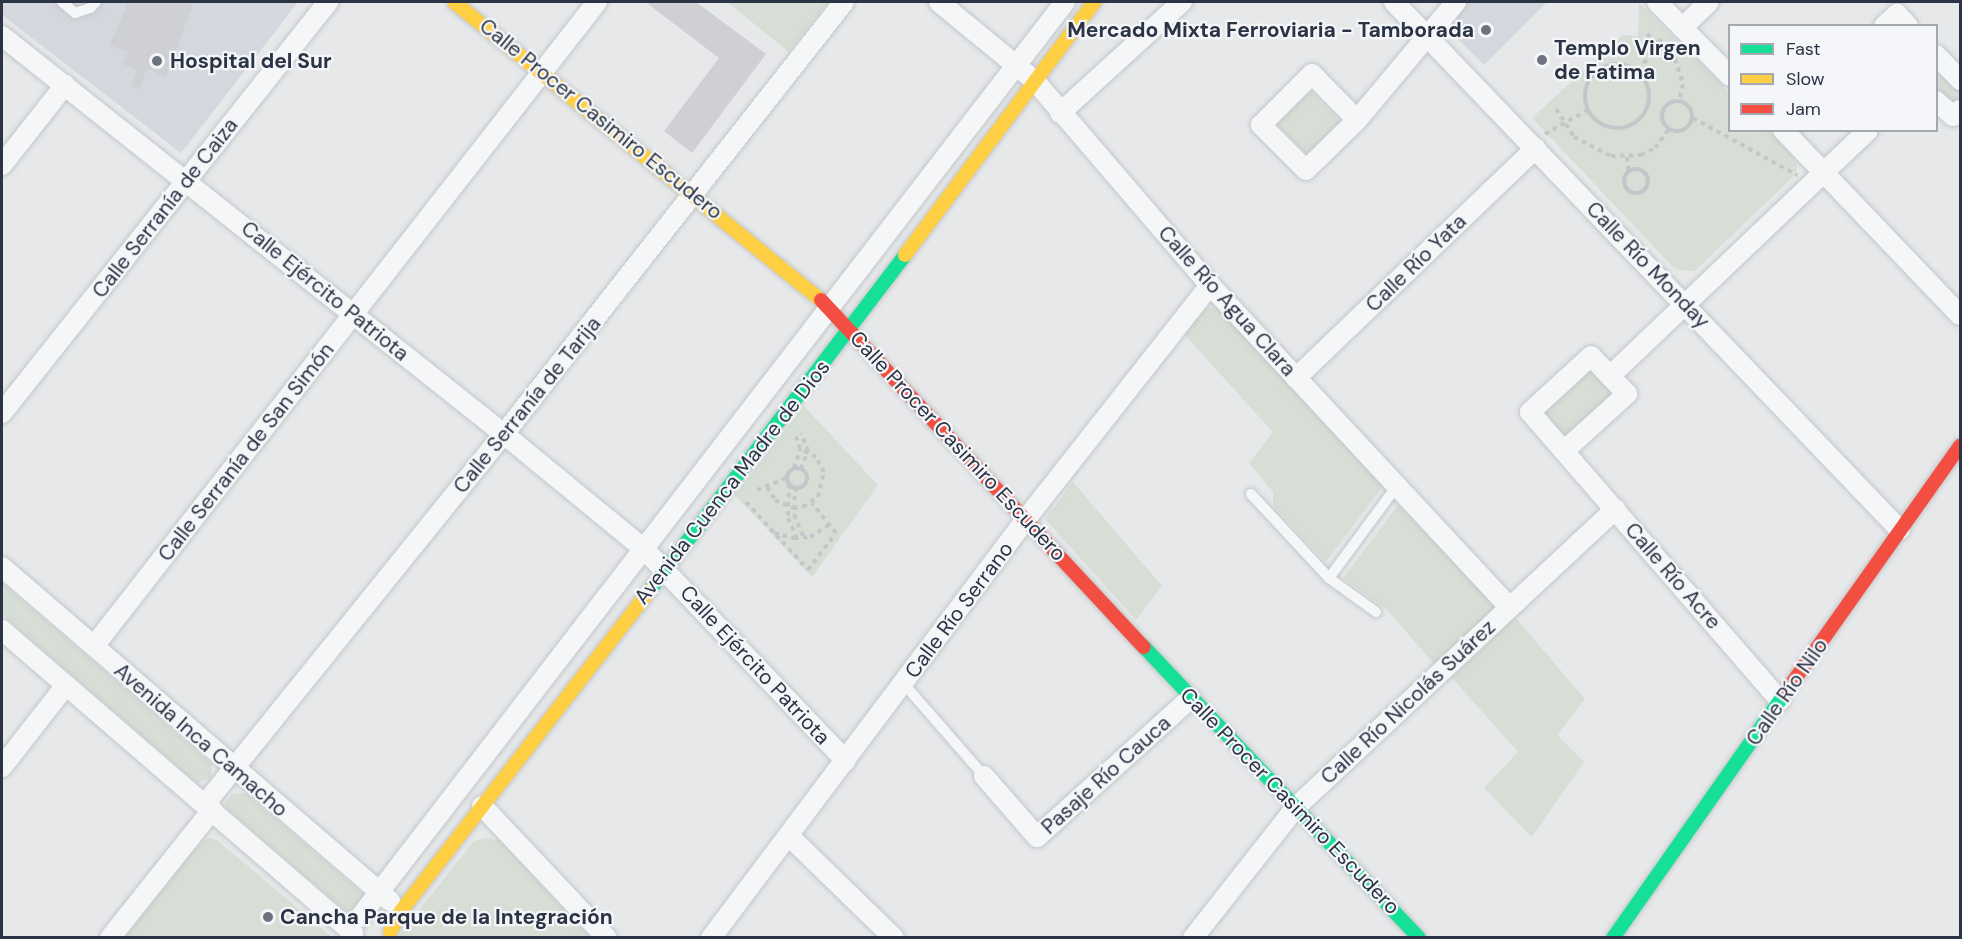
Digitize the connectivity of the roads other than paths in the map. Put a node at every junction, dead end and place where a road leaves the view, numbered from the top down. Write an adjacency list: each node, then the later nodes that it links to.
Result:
1 (62, 2): 2 (lane)
2 (96, 2)
3 (328, 2): 36 (street, Calle Serranía de Caiza)
4 (454, 2): 22 (main road, Calle Procer Casimiro Escudero)
5 (597, 2): 22 (street, Calle Serranía de San Simón)
6 (844, 2): 37 (street, Calle Serranía de Tarija)
7 (939, 2): 21 (street, Calle Río Agua Clara)
8 (1065, 2): 21 (street, Avenida Cuenca Madre de Dios)
9 (1094, 2): 24 (main road, Avenida Cuenca Madre de Dios)
10 (1182, 2): 29 (street)
11 (1394, 2): 18 (street, Calle Río Monday)
12 (1456, 2): 18 (street)
13 (1657, 2): 17 (street)
14 (1709, 2): 17 (street)
15 (1886, 24): 16 (street)
16 (1906, 24)
17 (1682, 28): 23 (street)
18 (1427, 35): 30 (street); 33 (street, Calle Río Monday)
19 (2, 36): 26 (street, Calle Ejército Patriota)
20 (1938, 57): 25 (street)
21 (1019, 65): 24 (street, Calle Río Agua Clara); 40 (street, Avenida Cuenca Madre de Dios)
22 (543, 71): 37 (main road, Calle Procer Casimiro Escudero); 41 (street, Calle Serranía de San Simón)
23 (1728, 74)
24 (1034, 80): 29 (street, Calle Río Agua Clara); 43 (main road, Avenida Cuenca Madre de Dios)
25 (1960, 80)
26 (64, 85): 34 (street); 36 (street, Calle Ejército Patriota)
27 (1938, 103): 28 (street)
28 (1960, 110)
29 (1060, 113): 38 (street, Calle Río Agua Clara)
30 (1357, 120): 30 (street)
31 (1785, 132): 35 (street)
32 (1866, 132): 35 (street)
33 (1536, 148): 39 (street, Calle Río Monday); 45 (street, Calle Río Yata)
34 (2, 165)
35 (1826, 175): 39 (street); 42 (street)
36 (187, 181): 41 (street, Calle Ejército Patriota); 46 (street, Calle Serranía de Caiza)
37 (694, 193): 40 (main road, Calle Procer Casimiro Escudero); 47 (street, Calle Serranía de Tarija)
38 (1210, 285): 45 (street, Calle Río Agua Clara); 53 (street, Calle Río Serrano)
39 (1687, 306): 44 (street); 54 (street, Calle Río Monday)
40 (831, 308): 43 (main road, Calle Procer Casimiro Escudero); 55 (street, Avenida Cuenca Madre de Dios)
41 (354, 314): 47 (street, Calle Ejército Patriota); 62 (street, Calle Serranía de San Simón)
42 (1960, 315)
43 (850, 330): 53 (main road, Calle Procer Casimiro Escudero); 57 (main road, Avenida Cuenca Madre de Dios)
44 (1610, 376): 49 (street); 49 (street)
45 (1296, 378): 50 (street, Calle Río Agua Clara)
46 (2, 413)
47 (504, 434): 55 (street, Calle Ejército Patriota); 69 (street, Calle Serranía de Tarija)
48 (1960, 446): 54 (main road, Calle Río Nilo)
49 (1565, 450): 52 (street, Calle Río Acre)
50 (1396, 487): 58 (lane); 59 (street, Calle Río Agua Clara)
51 (1251, 494): 58 (lane)
52 (1616, 509): 59 (street, Calle Río Nicolás Suárez); 66 (street, Calle Río Acre)
53 (1026, 519): 63 (street, Calle Río Serrano); 65 (main road, Calle Procer Casimiro Escudero)
54 (1900, 530): 66 (main road, Calle Río Nilo)
55 (645, 550): 57 (street, Calle Ejército Patriota); 75 (street, Avenida Cuenca Madre de Dios)
56 (2, 567): 62 (street, Avenida Inca Camacho)
57 (665, 570): 67 (street, Calle Ejército Patriota); 71 (main road, Avenida Cuenca Madre de Dios)
58 (1329, 578): 60 (lane)
59 (1509, 607): 73 (street, Calle Río Nicolás Suárez)
60 (1376, 612)
61 (2, 630): 64 (street)
62 (94, 646): 69 (street, Avenida Inca Camacho)
63 (904, 684): 67 (street, Calle Río Serrano); 70 (lane, Pasaje Río Cauca)
64 (66, 685): 68 (street); 72 (street)
65 (1191, 698): 70 (street, Pasaje Río Cauca); 73 (main road, Calle Procer Casimiro Escudero)
66 (1780, 701): 85 (main road, Calle Río Nilo)
67 (846, 761): 74 (street, Calle Río Serrano)
68 (2, 767)
69 (234, 770): 72 (street, Calle Serranía de Tarija); 75 (street, Avenida Inca Camacho)
70 (984, 776)
71 (482, 806): 76 (main road, Avenida Cuenca Madre de Dios); 80 (street)
72 (208, 807): 77 (street); 79 (street, Calle Serranía de Tarija)
73 (1296, 807): 83 (street, Calle Río Nicolás Suárez); 84 (main road, Calle Procer Casimiro Escudero)
74 (789, 836): 81 (street, Calle Río Serrano); 82 (street)
75 (381, 894): 76 (street, Avenida Inca Camacho); 77 (street, Avenida Cuenca Madre de Dios)
76 (401, 911): 78 (main road, Avenida Cuenca Madre de Dios)
77 (356, 929): 78 (street)
78 (390, 935)
79 (110, 938)
80 (607, 938)
81 (711, 938)
82 (894, 938)
83 (1193, 938)
84 (1419, 938)
85 (1613, 938)

